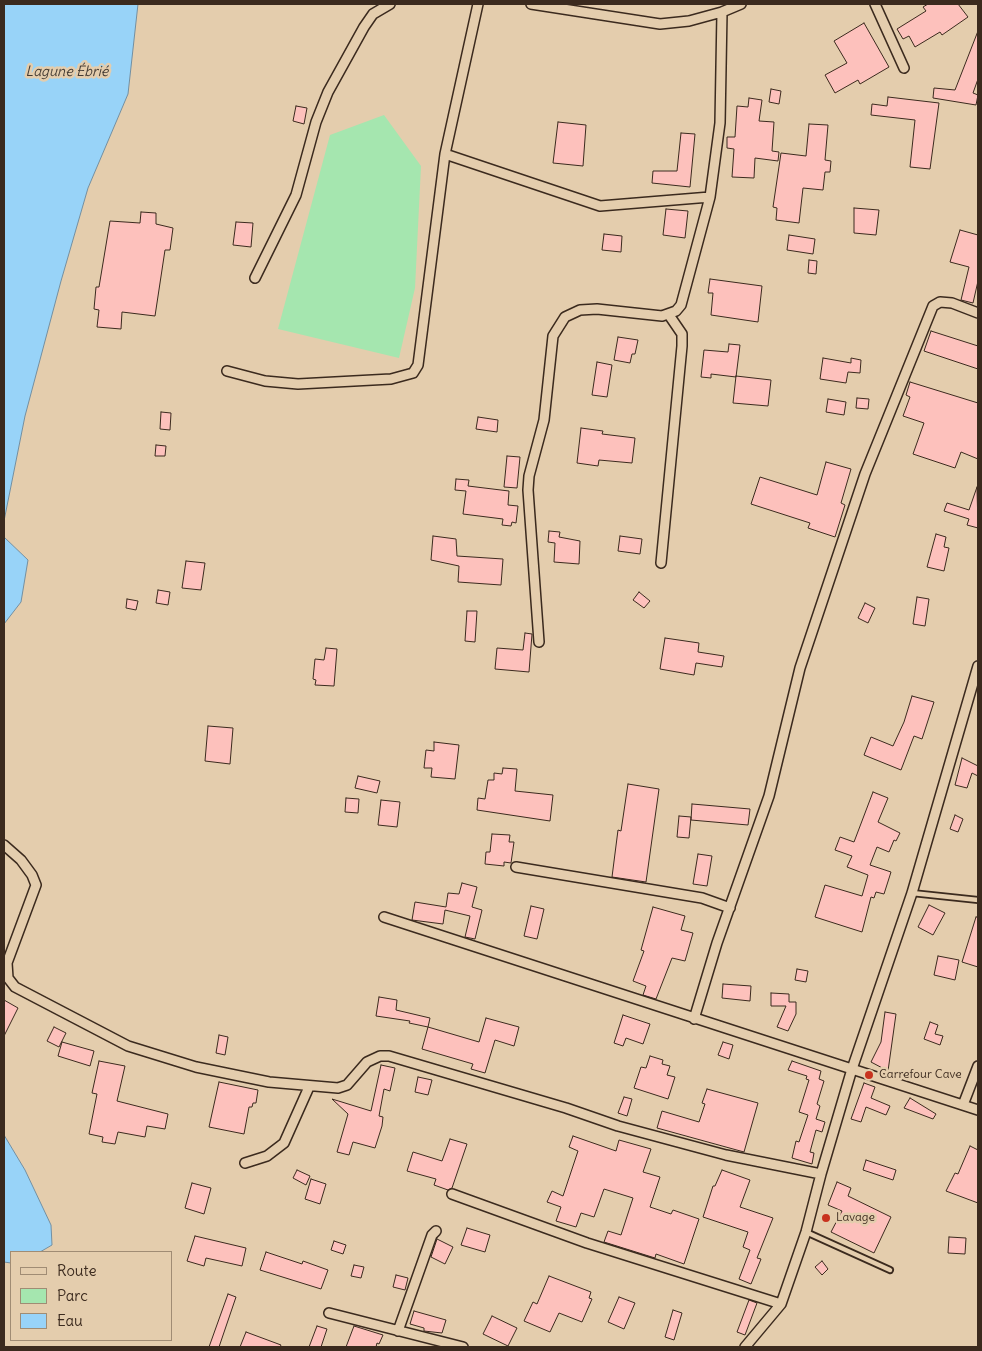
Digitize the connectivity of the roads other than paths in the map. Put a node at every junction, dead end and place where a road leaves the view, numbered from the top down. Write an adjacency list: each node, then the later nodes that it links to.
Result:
1 (390, 4): 10 (street)
2 (478, 4): 8 (street)
3 (531, 4): 6 (street)
4 (741, 4): 6 (street)
5 (875, 4): 7 (street)
6 (722, 12): 9 (street)
7 (904, 68)
8 (445, 154): 9 (street); 13 (street)
9 (710, 197): 12 (street)
10 (256, 278)
11 (978, 313): 21 (street)
12 (668, 315): 14 (street); 15 (street)
13 (227, 371)
14 (661, 562)
15 (539, 642)
16 (977, 672): 19 (street)
17 (4, 845): 26 (street)
18 (516, 867): 21 (street)
19 (912, 893): 20 (lane); 25 (street)
20 (978, 900)
21 (730, 908): 23 (street)
22 (384, 917): 23 (street)
23 (694, 1019): 25 (street)
24 (978, 1066): 27 (street)
25 (852, 1069): 27 (street); 30 (street)
26 (309, 1087): 29 (street); 30 (street)
27 (963, 1105): 28 (street)
28 (978, 1110)
29 (245, 1164)
30 (821, 1174): 33 (street)
31 (452, 1194): 35 (street)
32 (436, 1231): 37 (street)
33 (806, 1232): 34 (lane); 35 (street)
34 (890, 1270)
35 (781, 1304): 39 (street)
36 (329, 1313): 37 (street)
37 (398, 1331): 38 (street)
38 (463, 1347)
39 (745, 1347)

